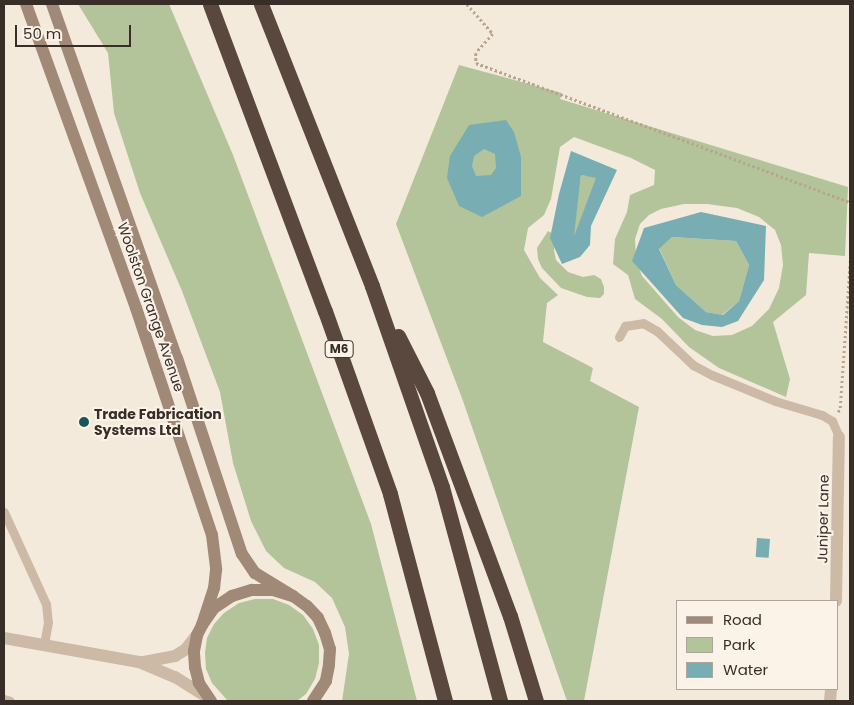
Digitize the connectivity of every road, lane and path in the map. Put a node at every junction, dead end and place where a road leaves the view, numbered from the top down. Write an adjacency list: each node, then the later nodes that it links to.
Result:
1 (26, 4): 16 (main road, Woolston Grange Avenue)
2 (52, 4): 14 (main road, Woolston Grange Avenue)
3 (210, 4): 26 (highway, M6)
4 (261, 4): 9 (highway)
5 (467, 4): 6 (path)
6 (850, 202)
7 (850, 260): 8 (path)
8 (850, 266): 11 (path)
9 (372, 286): 27 (highway); 28 (highway)
10 (619, 337): 11 (lane)
11 (832, 421): 12 (lane)
12 (839, 437): 15 (street, Juniper Lane)
13 (4, 512): 18 (lane)
14 (293, 596): 16 (main road); 20 (main road, Woolston Grange Avenue)
15 (836, 600)
16 (199, 630): 19 (street); 22 (main road, Woolston Grange Avenue)
17 (4, 638): 18 (street)
18 (44, 645): 19 (street)
19 (139, 662): 22 (street)
20 (326, 681): 24 (main road); 25 (main road)
21 (4, 698): 23 (lane)
22 (209, 699)
23 (10, 701)
24 (313, 701)
25 (322, 701)
26 (445, 701)
27 (500, 701)
28 (536, 701)

